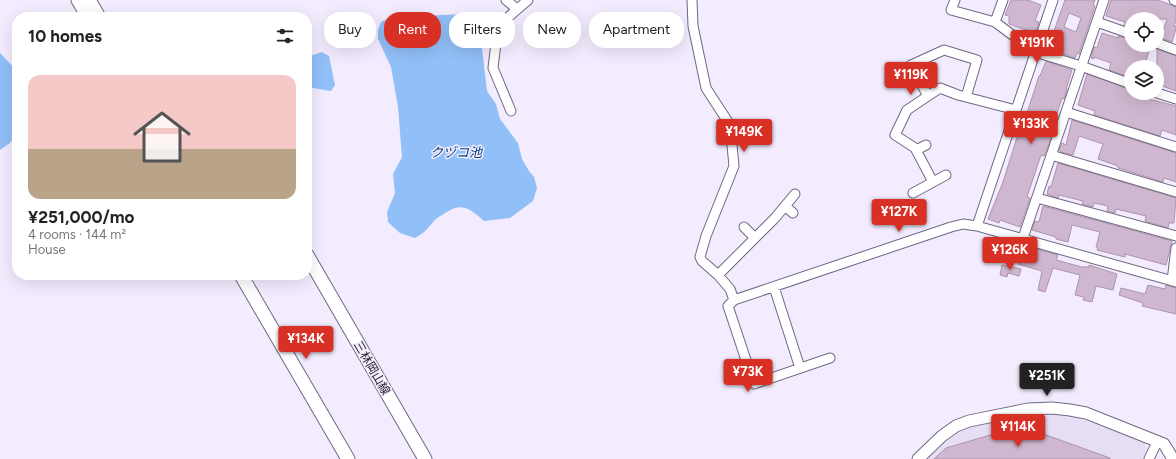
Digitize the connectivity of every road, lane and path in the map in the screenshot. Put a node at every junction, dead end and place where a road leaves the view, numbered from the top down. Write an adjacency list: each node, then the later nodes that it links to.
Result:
1 (78, 0): 11 (main road)
2 (89, 0): 12 (main road)
3 (506, 0): 10 (street)
4 (528, 0): 10 (street)
5 (692, 0): 47 (street)
6 (955, 0): 13 (street)
7 (1003, 0): 13 (street)
8 (1053, 0): 18 (street)
9 (1104, 0): 14 (street)
10 (517, 8): 26 (street)
11 (85, 12)
12 (96, 12)
13 (995, 22): 18 (street)
14 (1097, 22): 15 (street); 19 (street)
15 (1124, 32)
16 (1164, 46): 17 (street)
17 (1176, 50)
18 (1035, 52): 19 (street); 25 (street)
19 (1081, 66): 20 (street); 27 (street)
20 (1124, 81)
21 (1164, 95): 24 (street)
22 (928, 96): 23 (street); 23 (street); 30 (street)
23 (966, 97): 25 (street)
24 (1176, 99)
25 (1016, 110): 40 (street)
26 (510, 111)
27 (1066, 112): 29 (street); 31 (street)
28 (926, 146): 30 (street)
29 (1176, 147)
30 (916, 150): 33 (street)
31 (1051, 155): 34 (street); 37 (street)
32 (946, 175): 33 (street)
33 (933, 182): 35 (street)
34 (1176, 192)
35 (913, 193)
36 (795, 194): 38 (street)
37 (1037, 198): 42 (street); 44 (street)
38 (785, 206): 39 (street); 43 (street)
39 (793, 213)
40 (978, 226): 44 (street); 50 (street)
41 (744, 227): 43 (street)
42 (1176, 236)
43 (755, 238): 47 (street)
44 (1023, 238): 49 (street)
45 (1176, 248): 49 (street)
46 (312, 264): 56 (main road, 三林岡山線)
47 (718, 275): 51 (street)
48 (244, 280): 55 (main road)
49 (1174, 282)
50 (774, 287): 51 (street); 53 (street)
51 (734, 300): 53 (street)
52 (830, 358): 53 (street)
53 (800, 368)
54 (1156, 442): 57 (street); 58 (street); 59 (street)
55 (348, 459)
56 (425, 459)
57 (918, 459)
58 (1149, 459)
59 (1173, 459)

